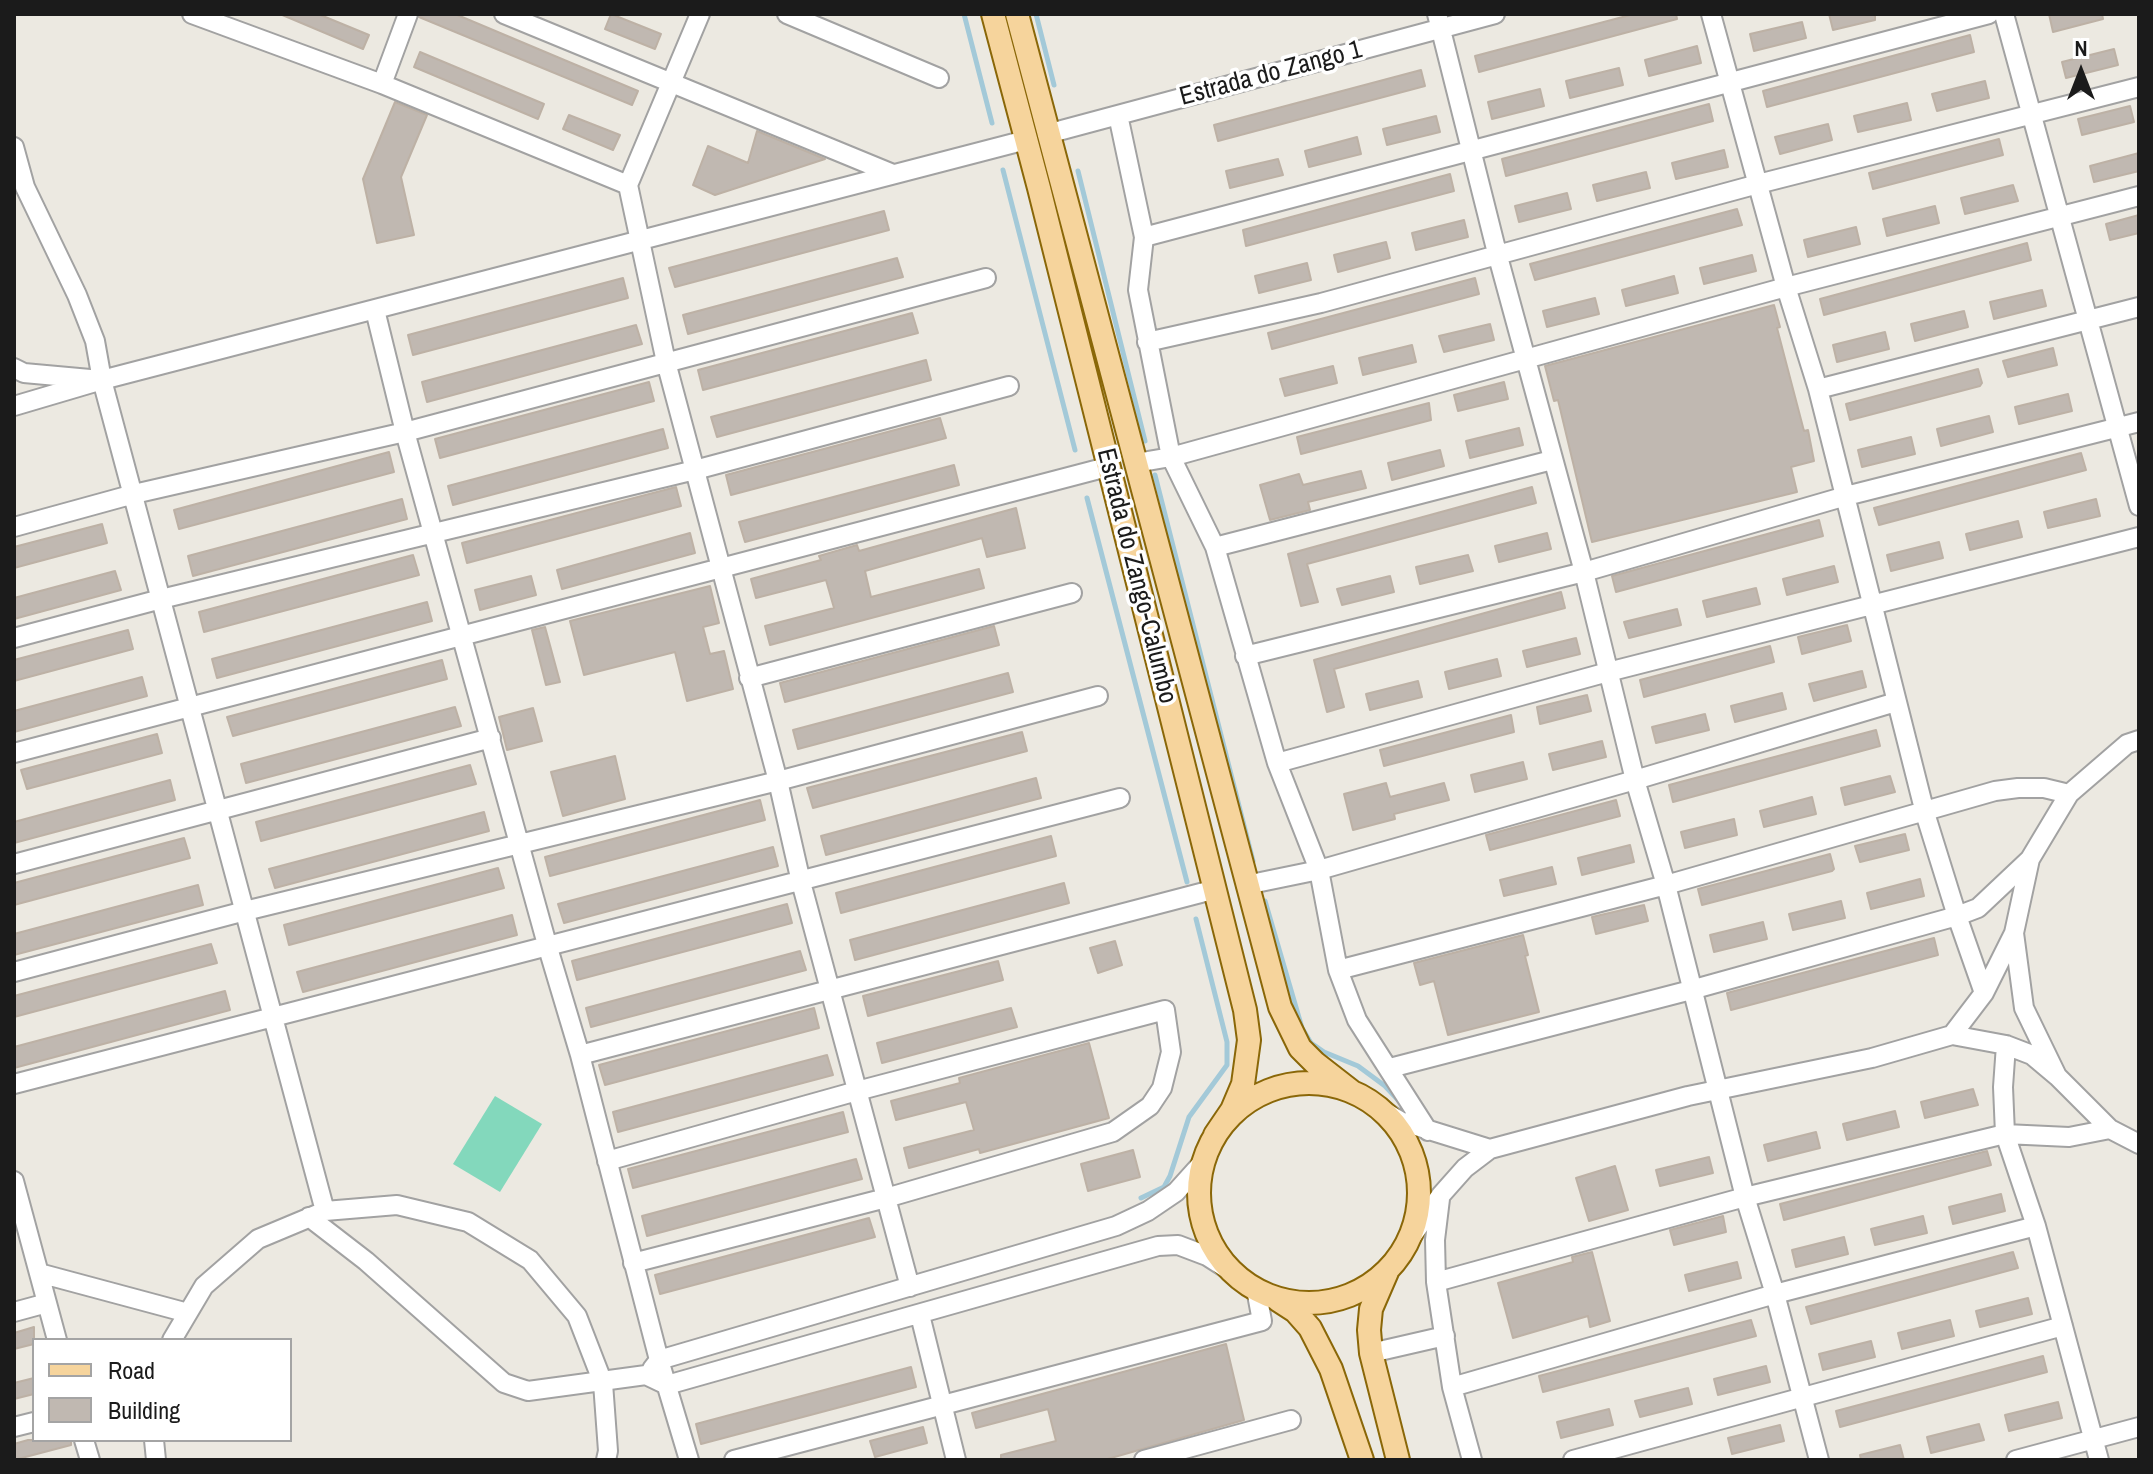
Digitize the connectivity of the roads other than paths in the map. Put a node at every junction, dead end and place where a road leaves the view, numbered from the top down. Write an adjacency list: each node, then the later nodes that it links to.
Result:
1 (192, 14): 16 (street)
2 (408, 14): 16 (street)
3 (504, 14): 15 (street)
4 (700, 14): 15 (street)
5 (787, 14): 13 (street)
6 (993, 14): 20 (main road, Estrada do Zango-Calumbo)
7 (1017, 14): 20 (main road, Estrada do Zango-Calumbo)
8 (1495, 14): 12 (street, Estrada do Zango 1)
9 (1711, 14): 14 (street)
10 (1989, 14): 14 (street)
11 (2004, 14): 19 (street)
12 (1439, 21): 18 (street, Estrada do Zango 1); 22 (street)
13 (939, 78)
14 (1730, 81): 22 (street); 24 (street)
15 (671, 82): 23 (street); 25 (street)
16 (382, 84): 25 (street)
17 (2139, 87): 19 (street)
18 (1118, 115): 20 (street, Estrada do Zango 1); 28 (street)
19 (2032, 115): 24 (street); 27 (street)
20 (1036, 137): 23 (street, Estrada do Zango 1); 49 (main road, Estrada do Zango-Calumbo); 50 (main road, Estrada do Zango-Calumbo)
21 (14, 147): 40 (street)
22 (1471, 151): 28 (street); 30 (street)
23 (893, 174): 29 (street, Estrada do Zango 1)
24 (1758, 184): 30 (street); 32 (street)
25 (628, 185): 29 (street)
26 (2139, 196): 27 (street)
27 (2059, 218): 32 (street); 35 (street)
28 (1144, 237): 36 (street)
29 (639, 241): 34 (street, Estrada do Zango 1); 38 (street)
30 (1497, 253): 36 (street); 37 (street)
31 (986, 278): 38 (street)
32 (1786, 287): 37 (street); 42 (street)
33 (2139, 307): 35 (street)
34 (375, 310): 40 (street, Estrada do Zango 1); 46 (street)
35 (2087, 319): 42 (street); 45 (street)
36 (1147, 342): 47 (street)
37 (1526, 358): 47 (street); 48 (street)
38 (666, 362): 46 (street); 51 (street)
39 (14, 368): 40 (street)
40 (102, 380): 43 (street, Estrada do Zango 1); 52 (street)
41 (1009, 386): 51 (street)
42 (1818, 389): 53 (street)
43 (14, 406)
44 (2139, 422): 45 (street)
45 (2116, 429): 53 (street); 54 (street)
46 (405, 432): 52 (street); 56 (street)
47 (1171, 457): 49 (street); 58 (street)
48 (1552, 460): 58 (street); 60 (street)
49 (1136, 463): 87 (main road, Estrada do Zango-Calumbo)
50 (1107, 467): 59 (street); 89 (main road, Estrada do Zango-Calumbo)
51 (695, 470): 56 (street); 59 (street)
52 (134, 494): 55 (street); 62 (street)
53 (1846, 496): 60 (street); 63 (street)
54 (2139, 506)
55 (14, 527)
56 (435, 534): 62 (street); 64 (street)
57 (2139, 537): 63 (street)
58 (1215, 547): 66 (street)
59 (719, 568): 64 (street); 68 (street)
60 (1584, 572): 66 (street); 67 (street)
61 (1072, 593): 68 (street)
62 (161, 599): 65 (street); 71 (street)
63 (1872, 604): 67 (street); 70 (street)
64 (463, 635): 71 (street); 72 (street)
65 (14, 638)
66 (1245, 656): 75 (street)
67 (1608, 672): 75 (street); 76 (street)
68 (749, 678): 77 (street)
69 (1098, 696): 77 (street)
70 (1896, 702): 76 (street); 81 (street)
71 (190, 706): 74 (street); 80 (street)
72 (491, 738): 80 (street); 82 (street)
73 (2139, 740): 78 (street)
74 (14, 753)
75 (1277, 763): 85 (street)
76 (1635, 780): 85 (street); 88 (street)
77 (778, 781): 82 (street); 86 (street)
78 (2069, 794): 81 (street); 83 (street)
79 (1120, 798): 86 (street)
80 (217, 810): 84 (street); 90 (street)
81 (1925, 813): 88 (street); 91 (street)
82 (520, 844): 90 (street); 93 (street)
83 (2030, 859): 91 (street); 92 (street)
84 (14, 864)
85 (1319, 870): 87 (street); 94 (street)
86 (801, 882): 93 (street); 96 (street)
87 (1246, 885): 108 (main road, Estrada do Zango-Calumbo)
88 (1666, 885): 94 (street); 97 (street)
89 (1216, 889): 96 (street); 113 (main road, Estrada do Zango-Calumbo)
90 (245, 911): 95 (street); 99 (street)
91 (1957, 916): 97 (street); 98 (street)
92 (2014, 933): 98 (street); 104 (street)
93 (548, 948): 99 (street); 102 (street)
94 (1338, 970): 103 (street)
95 (14, 972)
96 (832, 989): 102 (street); 107 (street)
97 (1691, 990): 103 (street); 106 (street)
98 (1984, 993): 100 (street)
99 (273, 1019): 105 (street); 123 (street)
100 (1952, 1035): 101 (street); 106 (street)
101 (2006, 1045): 104 (street); 112 (street)
102 (580, 1055): 116 (street)
103 (1390, 1068): 111 (street)
104 (2057, 1076): 110 (street)
105 (14, 1084)
106 (1717, 1089): 115 (street); 120 (street)
107 (857, 1091): 116 (street); 121 (street); 121 (street)
108 (1351, 1091): 109 (main road); 113 (main road)
109 (1382, 1110): 111 (street); 125 (main road)
110 (2110, 1129): 112 (street); 114 (street)
111 (1428, 1131): 115 (street)
112 (2005, 1134): 120 (street); 124 (street)
113 (1215, 1135): 117 (main road)
114 (2139, 1144)
115 (1490, 1149): 119 (street)
116 (607, 1161): 126 (street)
117 (1203, 1162): 129 (main road); 131 (street)
118 (14, 1181): 122 (street)
119 (1441, 1195): 125 (street); 130 (street)
120 (1745, 1197): 130 (street); 133 (street)
121 (886, 1198): 126 (street); 131 (street)
122 (16, 1201): 128 (street)
123 (317, 1214): 136 (street); 145 (street); 145 (street)
124 (2036, 1226): 133 (street); 138 (street)
125 (1407, 1243): 127 (main road)
126 (633, 1263): 143 (street)
127 (1390, 1268): 132 (main road); 142 (main road)
128 (39, 1273): 134 (street); 136 (street)
129 (1235, 1274): 132 (main road); 137 (street)
130 (1436, 1282): 139 (street)
131 (910, 1287): 143 (street)
132 (1265, 1293): 149 (street); 158 (main road)
133 (1775, 1294): 147 (street); 148 (street)
134 (47, 1303): 135 (street); 140 (street)
135 (14, 1312)
136 (188, 1313): 141 (street)
137 (920, 1315): 146 (street); 149 (street)
138 (2063, 1326): 148 (street); 152 (street)
139 (1445, 1336): 142 (street); 147 (street)
140 (56, 1338)
141 (173, 1338)
142 (1371, 1353): 159 (main road)
143 (659, 1360): 144 (street); 146 (street)
144 (646, 1375): 145 (street); 146 (street)
145 (603, 1383): 153 (street)
146 (667, 1385): 154 (street)
147 (1452, 1387): 160 (street)
148 (1802, 1397): 161 (street); 162 (street)
149 (942, 1406): 155 (street); 156 (street)
150 (1291, 1420): 157 (street)
151 (2139, 1427): 152 (street)
152 (2094, 1439): 163 (street); 164 (street)
153 (606, 1460)
154 (689, 1460)
155 (734, 1460)
156 (956, 1460)
157 (1144, 1460)
158 (1362, 1460)
159 (1398, 1460)
160 (1472, 1460)
161 (1573, 1460)
162 (1819, 1460)
163 (2016, 1460)
164 (2099, 1460)

